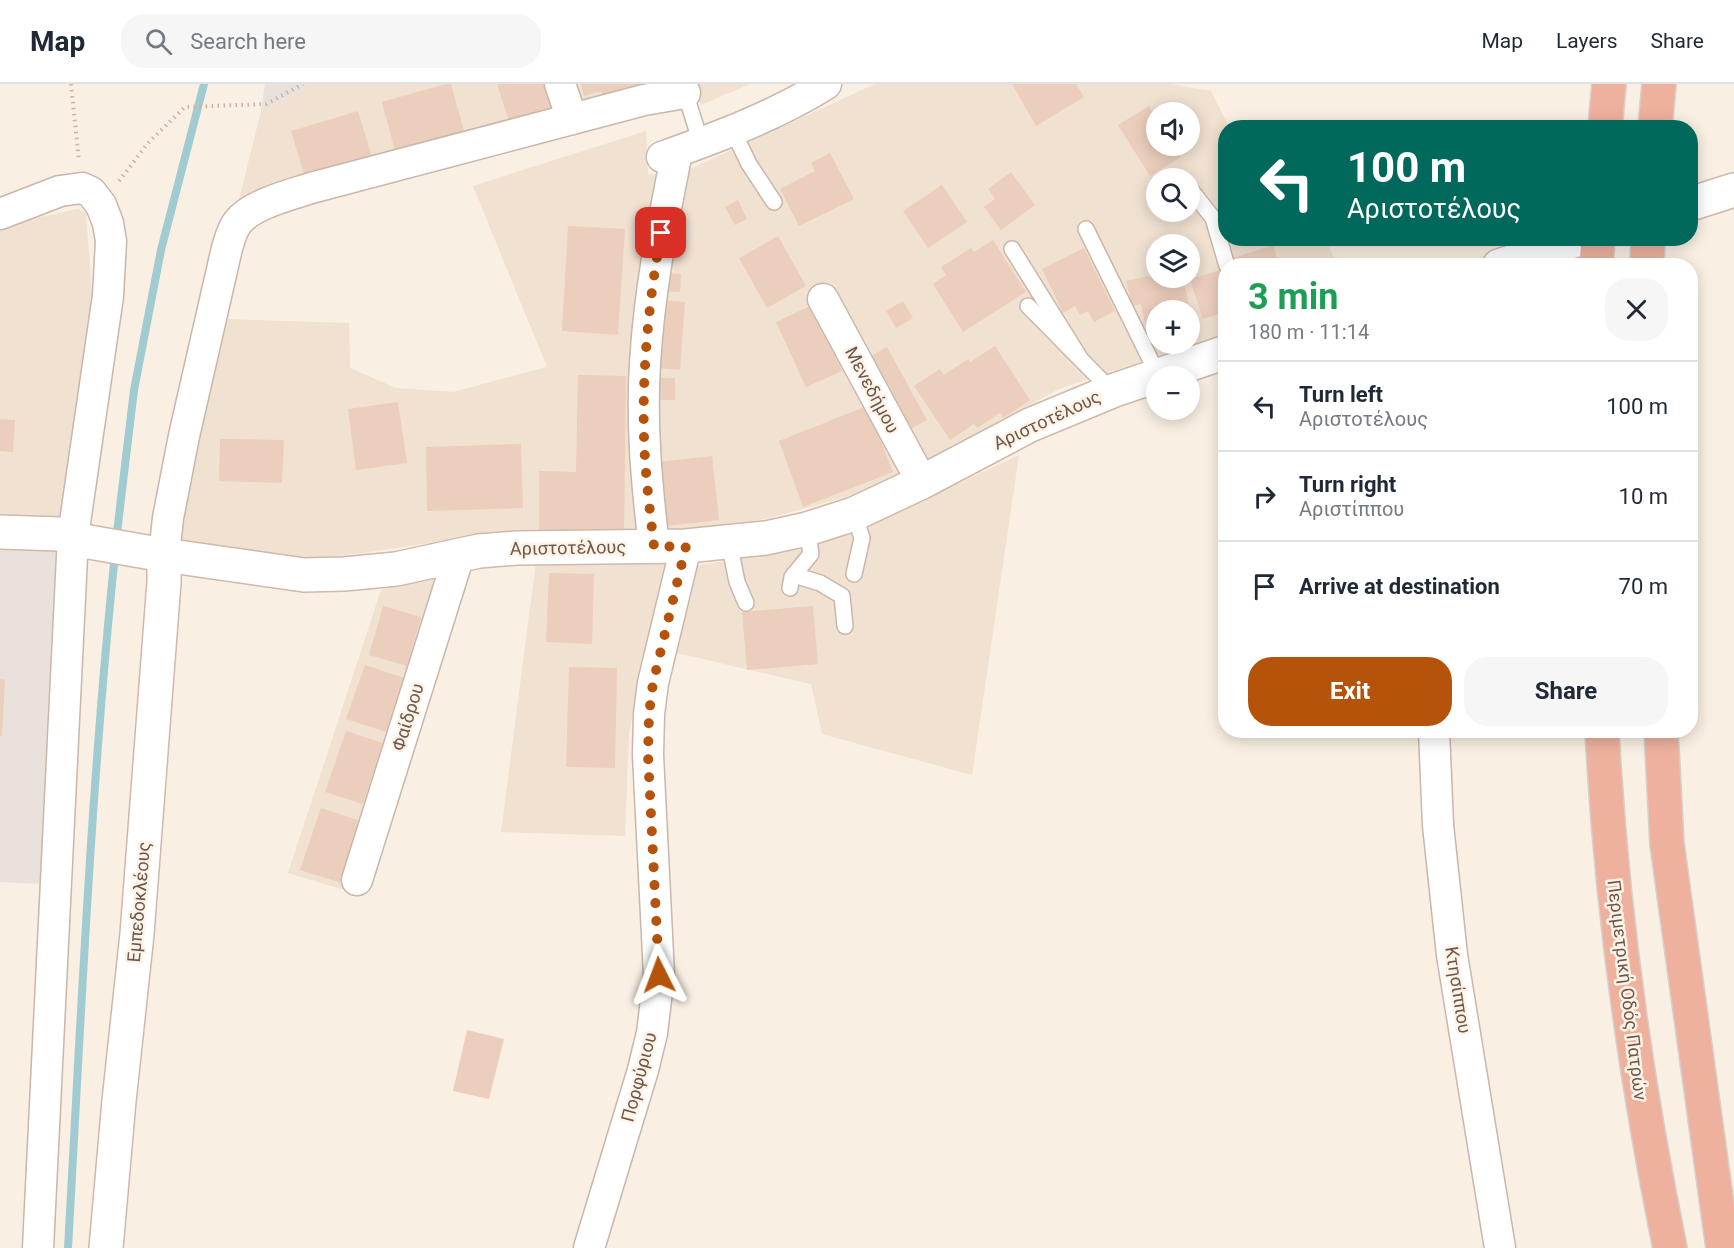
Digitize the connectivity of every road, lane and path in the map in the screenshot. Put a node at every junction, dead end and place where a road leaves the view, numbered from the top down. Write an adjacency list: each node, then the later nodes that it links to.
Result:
1 (72, 84): 15 (path)
2 (303, 84): 15 (path)
3 (560, 84): 9 (street)
4 (826, 84): 8 (street)
5 (1609, 84): 10 (highway)
6 (1659, 84): 11 (highway)
7 (684, 88): 9 (street); 13 (lane)
8 (803, 92): 12 (street)
9 (572, 119): 41 (street)
10 (1606, 120)
11 (1656, 120)
12 (733, 131): 13 (street); 17 (lane)
13 (680, 151): 40 (street)
14 (1734, 190): 16 (main road)
15 (91, 196): 19 (street); 37 (street)
16 (1698, 201)
17 (774, 202)
18 (1200, 202): 21 (lane)
19 (0, 214)
20 (1086, 229): 29 (lane)
21 (1218, 235)
22 (1558, 246): 24 (main road)
23 (1012, 249): 28 (lane)
24 (1523, 258)
25 (823, 299): 33 (street, Μενεδήμου)
26 (1028, 306): 28 (lane)
27 (1218, 355): 30 (main road, Αριστοτέλους)
28 (1080, 358): 32 (lane)
29 (1154, 366)
30 (1185, 366)
31 (1146, 379): 32 (main road, Αριστοτέλους)
32 (1112, 391): 33 (main road, Αριστοτέλους)
33 (922, 482): 34 (main road, Αριστοτέλους)
34 (854, 514): 35 (main road, Αριστοτέλους); 43 (lane)
35 (807, 529): 38 (main road, Αριστοτέλους); 45 (lane)
36 (0, 532): 37 (main road)
37 (81, 539): 41 (main road, Αριστοτέλους); 50 (street)
38 (729, 542): 39 (main road, Αριστοτέλους); 44 (lane)
39 (686, 546): 40 (main road, Αριστοτέλους); 52 (street, Πορφύριου)
40 (654, 547): 42 (main road, Αριστοτέλους)
41 (157, 554): 42 (main road, Αριστοτέλους); 51 (main road, Εμπεδοκλέους)
42 (459, 555): 49 (street, Φαίδρου)
43 (854, 574)
44 (746, 603)
45 (845, 627)
46 (1434, 738): 53 (street, Κτησίππου)
47 (1603, 738): 54 (highway, Περιμετρική Οδός Πατρών)
48 (1661, 738): 55 (highway)
49 (357, 880)
50 (38, 1248)
51 (106, 1248)
52 (589, 1248)
53 (1500, 1248)
54 (1670, 1248)
55 (1723, 1248)

